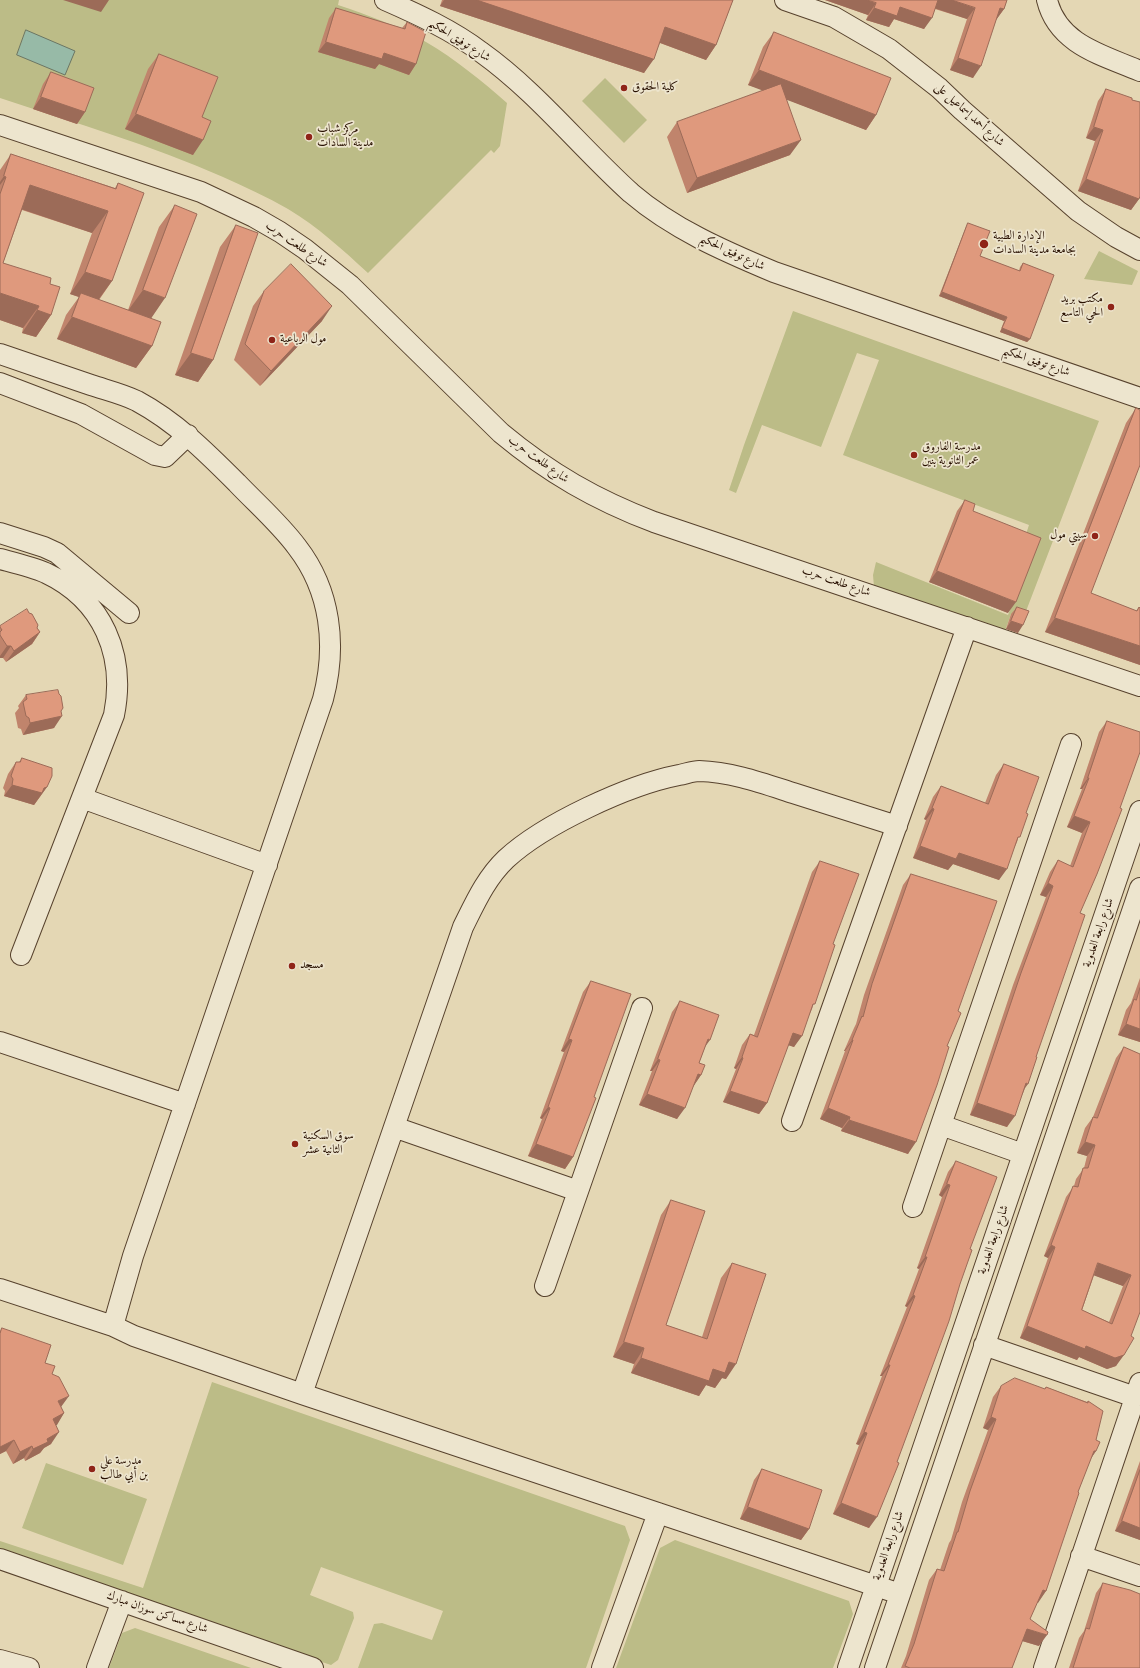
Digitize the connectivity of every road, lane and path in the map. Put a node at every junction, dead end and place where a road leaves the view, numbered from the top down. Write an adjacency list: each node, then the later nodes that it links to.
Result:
1 (385, 0): 9 (street, شارع توفيق الحكيم)
2 (785, 0): 6 (street, شارع أحمد إسماعيل على)
3 (1047, 0): 4 (street)
4 (1140, 71)
5 (0, 125): 16 (street, شارع طلعت حرب)
6 (1140, 250)
7 (0, 354): 10 (street)
8 (0, 383): 10 (street)
9 (1140, 398)
10 (188, 435): 22 (street)
11 (0, 532): 12 (street)
12 (57, 553): 14 (street); 15 (street)
13 (0, 559): 14 (street)
14 (46, 573): 19 (street)
15 (129, 613)
16 (967, 627): 17 (street, شارع طلعت حرب); 21 (street)
17 (1140, 686)
18 (1071, 744): 29 (street)
19 (82, 798): 22 (street); 24 (street)
20 (1140, 811): 31 (street, شارع رابعة العدوية)
21 (897, 826): 28 (street); 30 (street)
22 (266, 865): 27 (street)
23 (1140, 888): 37 (street, شارع رابعة العدوية)
24 (21, 955)
25 (642, 1008): 32 (street)
26 (0, 1042): 27 (street)
27 (185, 1104): 36 (street)
28 (792, 1121)
29 (941, 1125): 31 (street); 33 (street)
30 (394, 1127): 32 (street); 39 (street)
31 (1023, 1154): 44 (street, شارع رابعة العدوية)
32 (578, 1191): 34 (street)
33 (913, 1207)
34 (545, 1286)
35 (0, 1289): 36 (street)
36 (113, 1326): 39 (street)
37 (984, 1346): 38 (street); 45 (street, شارع رابعة العدوية)
38 (1138, 1390): 41 (street)
39 (302, 1394): 40 (street)
40 (658, 1513): 44 (street); 51 (street)
41 (1082, 1556): 43 (street); 54 (street)
42 (0, 1559): 46 (street, شارع مساكن سوزان مبارك)
43 (1140, 1576)
44 (876, 1586): 45 (street); 52 (street, شارع رابعة العدوية)
45 (900, 1594): 53 (street, شارع رابعة العدوية)
46 (122, 1601): 49 (street); 50 (street, شارع مساكن سوزان مبارك)
47 (0, 1660): 48 (street)
48 (29, 1668)
49 (97, 1668)
50 (313, 1668)
51 (602, 1668)
52 (848, 1668)
53 (875, 1668)
54 (1044, 1668)

